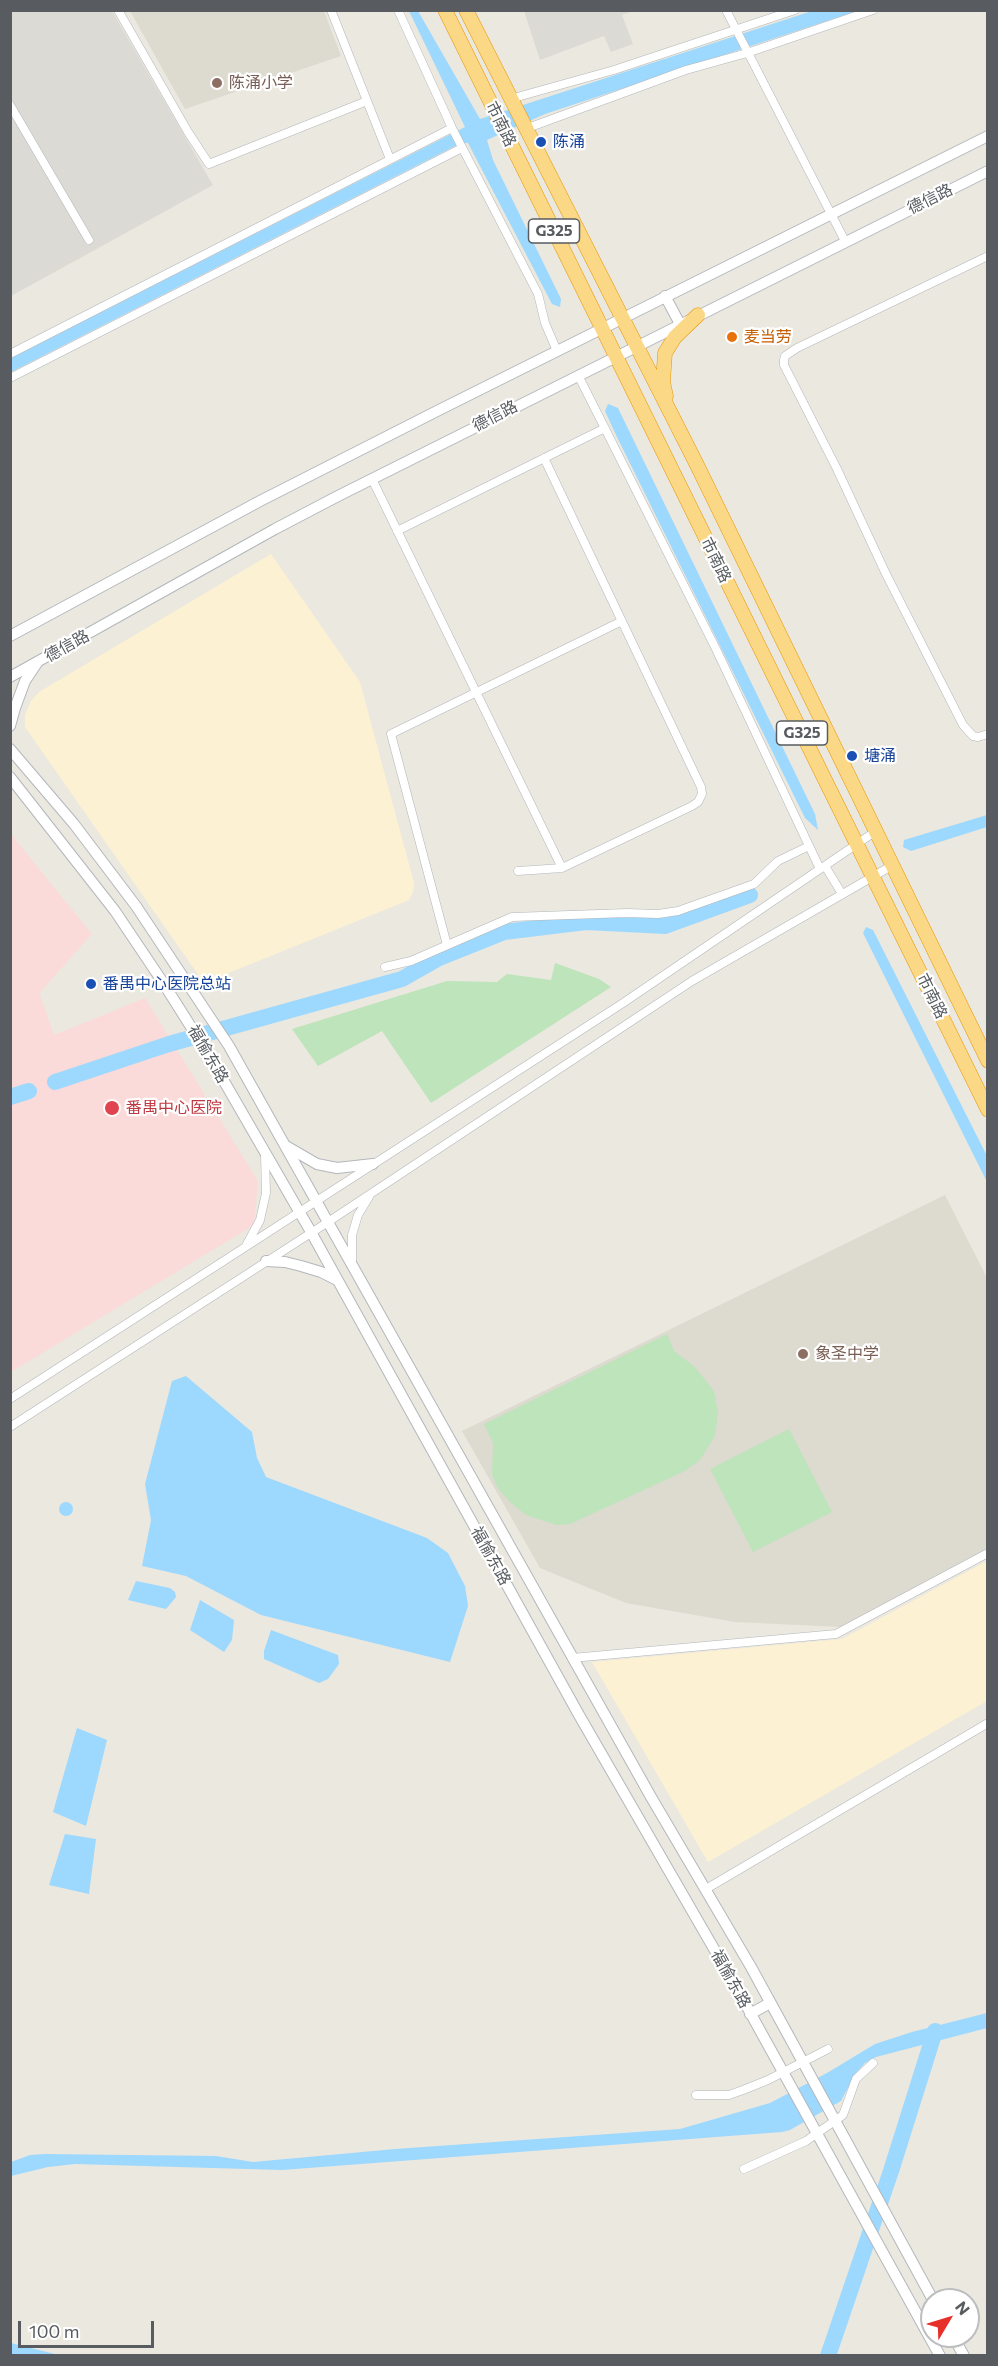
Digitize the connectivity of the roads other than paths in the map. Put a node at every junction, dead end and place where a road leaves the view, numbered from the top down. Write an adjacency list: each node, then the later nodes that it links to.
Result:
1 (118, 10): 11 (street)
2 (331, 10): 11 (street)
3 (398, 10): 15 (street)
4 (445, 10): 28 (highway, 市南路 / G325)
5 (466, 10): 12 (highway, 市南路 / G325)
6 (726, 10): 9 (street)
7 (795, 10): 9 (street)
8 (873, 10): 10 (street)
9 (736, 32): 10 (street); 12 (street)
10 (746, 51): 14 (street); 20 (street)
11 (367, 101): 18 (street)
12 (511, 101): 14 (highway, 市南路 / G325)
13 (10, 105): 21 (street)
14 (524, 128): 26 (highway, 市南路 / G325)
15 (453, 130): 17 (street); 18 (street)
16 (987, 136): 20 (street, 德信路)
17 (462, 146): 30 (street); 34 (street)
18 (390, 159): 31 (street)
19 (987, 171): 22 (street, 德信路)
20 (831, 213): 22 (street); 24 (street, 德信路)
21 (89, 240)
22 (845, 241): 25 (street, 德信路)
23 (987, 256): 46 (street)
24 (665, 296): 26 (street, 德信路); 27 (street)
25 (698, 315): 27 (street, 德信路); 35 (highway)
26 (621, 318): 28 (street, 德信路); 29 (highway, 市南路 / G325)
27 (680, 324): 29 (street, 德信路)
28 (602, 328): 30 (street, 德信路); 32 (highway, 市南路 / G325)
29 (636, 346): 32 (street, 德信路); 35 (highway, 市南路 / G325)
30 (557, 351): 41 (street, 德信路)
31 (10, 354)
32 (616, 356): 33 (street, 德信路); 51 (highway, 市南路 / G325)
33 (578, 375): 36 (street); 38 (street, 德信路)
34 (10, 378)
35 (670, 413): 50 (highway, 市南路 / G325)
36 (605, 428): 37 (street); 54 (street)
37 (544, 458): 39 (street); 40 (street)
38 (372, 479): 39 (street); 42 (street, 德信路)
39 (397, 531): 44 (street)
40 (622, 621): 44 (street); 56 (street)
41 (10, 636)
42 (37, 662): 43 (street, 德信路); 45 (street)
43 (10, 677)
44 (476, 692): 56 (street); 63 (street)
45 (10, 726)
46 (987, 735)
47 (10, 737): 48 (street)
48 (11, 750): 67 (street, 福愉东路)
49 (10, 777): 68 (street, 福愉东路)
50 (862, 802): 51 (highway); 52 (highway, 市南路 / G325)
51 (842, 813): 53 (highway, 市南路 / G325)
52 (876, 831): 53 (street); 55 (highway, 市南路 / G325)
53 (857, 844): 57 (street); 59 (highway, 市南路 / G325)
54 (809, 846): 57 (street); 63 (street)
55 (893, 865): 59 (street); 61 (highway, 市南路 / G325)
56 (562, 868): 58 (street)
57 (823, 868): 60 (street); 71 (street)
58 (518, 871)
59 (873, 876): 60 (street); 62 (highway, 市南路 / G325)
60 (842, 894): 72 (street)
61 (908, 897): 62 (highway); 65 (highway, 市南路 / G325)
62 (888, 908): 66 (highway, 市南路 / G325)
63 (447, 945): 64 (street)
64 (385, 967)
65 (987, 1061)
66 (987, 1110)
67 (277, 1131): 68 (street); 69 (street, 福愉东路)
68 (259, 1142): 70 (street, 福愉东路)
69 (285, 1145): 71 (street); 73 (street, 福愉东路)
70 (265, 1154): 74 (street, 福愉东路); 77 (street)
71 (373, 1164): 73 (street)
72 (373, 1192): 75 (street); 79 (street)
73 (316, 1200): 74 (street); 75 (street, 福愉东路)
74 (298, 1212): 76 (street, 福愉东路); 77 (street)
75 (328, 1221): 76 (street); 79 (street, 福愉东路)
76 (311, 1232): 78 (street); 80 (street, 福愉东路)
77 (246, 1246): 81 (street)
78 (266, 1261): 80 (street); 82 (street)
79 (352, 1264): 84 (street, 福愉东路)
80 (337, 1280): 88 (street, 福愉东路)
81 (10, 1399)
82 (10, 1427)
83 (987, 1553): 84 (street)
84 (572, 1658): 86 (street, 福愉东路)
85 (987, 1723): 86 (street)
86 (706, 1889): 87 (street, 福愉东路)
87 (770, 2003): 88 (street); 90 (street, 福愉东路)
88 (750, 2014): 92 (street, 福愉东路)
89 (828, 2049): 90 (street)
90 (802, 2062): 92 (street); 94 (street, 福愉东路)
91 (873, 2063): 94 (street)
92 (783, 2073): 93 (street); 95 (street, 福愉东路)
93 (696, 2095)
94 (832, 2117): 95 (street); 97 (street, 福愉东路)
95 (814, 2130): 96 (street); 98 (street, 福愉东路)
96 (744, 2169)
97 (926, 2288)
98 (940, 2355)

